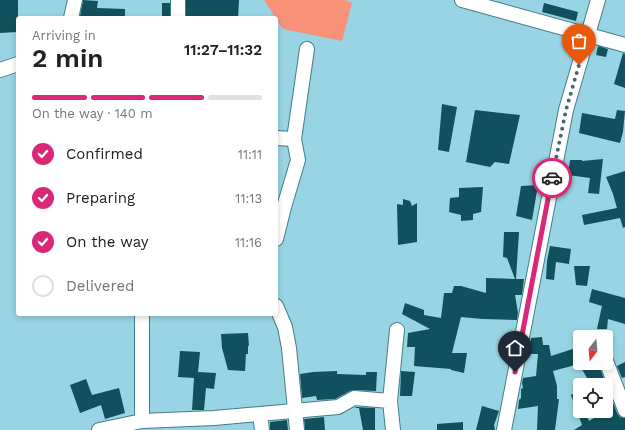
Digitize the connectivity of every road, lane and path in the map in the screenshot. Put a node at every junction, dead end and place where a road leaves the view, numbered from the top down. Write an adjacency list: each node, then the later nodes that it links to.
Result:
1 (75, 0): 5 (street)
2 (178, 0): 6 (street)
3 (462, 0): 7 (street)
4 (598, 0): 7 (street)
5 (71, 16)
6 (178, 16)
7 (588, 34): 8 (street); 28 (street)
8 (625, 44)
9 (307, 49): 13 (street)
10 (16, 65): 11 (street)
11 (0, 70)
12 (278, 138): 13 (street)
13 (294, 139): 14 (street)
14 (278, 231)
15 (278, 311): 21 (street)
16 (142, 316): 23 (street)
17 (397, 330): 19 (street)
18 (609, 370): 20 (street)
19 (390, 400): 21 (street); 27 (street)
20 (625, 410)
21 (294, 411): 22 (street); 26 (street)
22 (260, 414): 23 (street); 25 (street)
23 (133, 425): 24 (street)
24 (99, 430)
25 (262, 430)
26 (297, 430)
27 (393, 430)
28 (504, 430)

